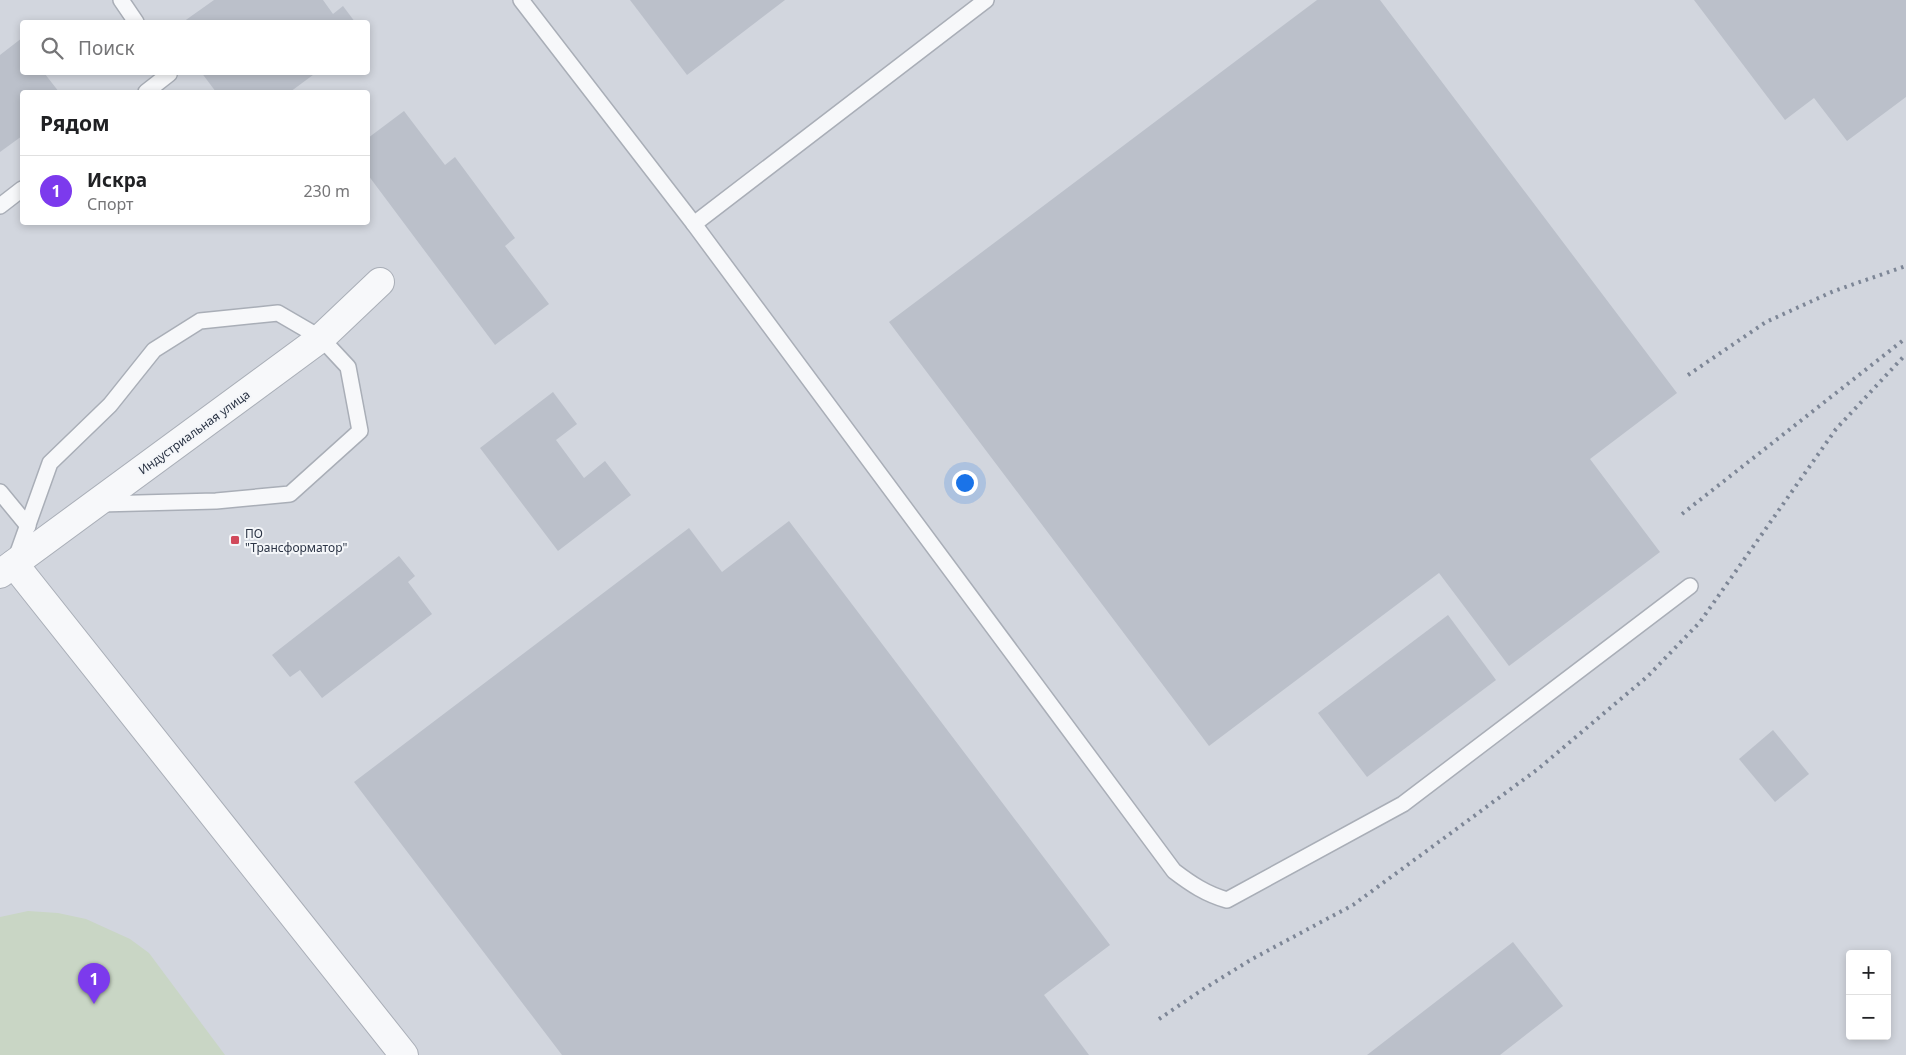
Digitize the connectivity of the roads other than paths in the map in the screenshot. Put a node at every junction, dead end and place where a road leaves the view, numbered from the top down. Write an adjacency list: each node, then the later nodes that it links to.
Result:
1 (121, 0): 4 (lane)
2 (521, 0): 9 (lane)
3 (986, 0): 9 (lane)
4 (135, 20)
5 (168, 75): 6 (lane)
6 (149, 90)
7 (20, 191): 8 (lane)
8 (0, 206)
9 (694, 224): 16 (lane)
10 (380, 282): 11 (street, Индустриальная улица)
11 (321, 338): 13 (street, Индустриальная улица); 13 (lane); 14 (lane)
12 (0, 492): 14 (lane)
13 (96, 505): 15 (street, Индустриальная улица)
14 (28, 526): 15 (lane)
15 (7, 569): 17 (street)
16 (1690, 586)
17 (404, 1055)

